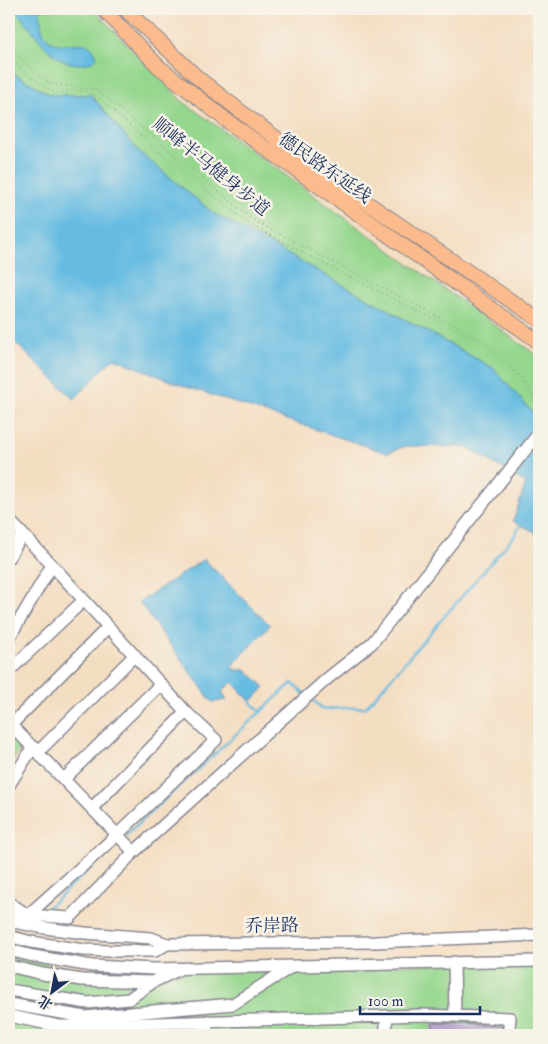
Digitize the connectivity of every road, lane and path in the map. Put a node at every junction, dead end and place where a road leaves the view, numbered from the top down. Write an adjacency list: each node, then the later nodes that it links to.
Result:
1 (103, 9): 6 (main road, 德民路东延线)
2 (124, 9): 5 (main road, 德民路东延线)
3 (9, 48): 7 (path, 顺峰半马健身步道)
4 (9, 57): 8 (path)
5 (539, 320)
6 (539, 342)
7 (539, 402)
8 (539, 406)
9 (539, 433): 28 (street)
10 (9, 520): 11 (street)
11 (22, 535): 12 (street); 13 (street)
12 (9, 557)
13 (52, 565): 14 (street); 16 (street)
14 (84, 600): 15 (street); 18 (street)
15 (108, 627): 17 (street); 21 (street)
16 (9, 638)
17 (135, 655): 19 (street); 22 (street)
18 (9, 671)
19 (161, 684): 20 (street); 24 (street)
20 (186, 712): 26 (street); 27 (street)
21 (10, 724): 22 (street)
22 (35, 749): 23 (street); 24 (street)
23 (13, 772): 25 (street)
24 (64, 779): 26 (street)
25 (9, 786)
26 (92, 808): 27 (street)
27 (117, 835): 28 (street); 30 (street)
28 (131, 850): 31 (street)
29 (9, 903): 30 (street)
30 (28, 915): 31 (street); 32 (street)
31 (70, 918): 33 (street)
32 (9, 920): 33 (street)
33 (59, 930): 36 (street)
34 (539, 934): 36 (street, 乔岸路)
35 (9, 936): 36 (street, 乔岸路)
36 (168, 944)
37 (9, 950): 42 (street)
38 (539, 961): 39 (street)
39 (454, 962): 41 (street); 48 (street)
40 (9, 966): 43 (street)
41 (292, 966): 42 (street); 45 (street)
42 (183, 968): 43 (street)
43 (153, 982): 44 (street)
44 (9, 990)
45 (9, 1004)
46 (9, 1016): 49 (street)
47 (387, 1016): 48 (street); 49 (street); 51 (street)
48 (455, 1016): 52 (street)
49 (208, 1021): 50 (street)
50 (205, 1035)
51 (385, 1035)
52 (508, 1035)

